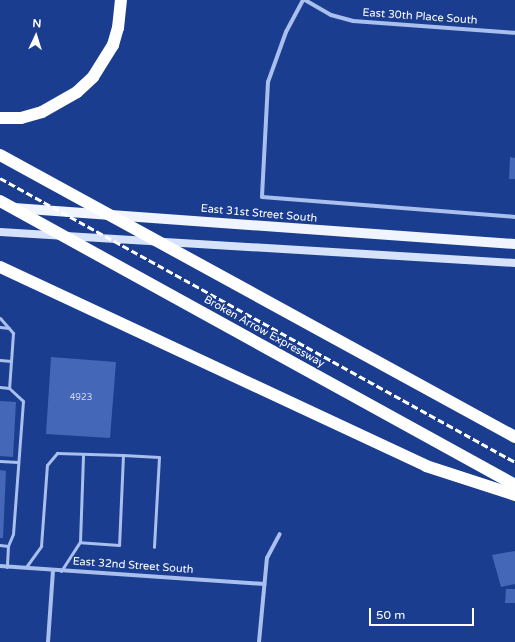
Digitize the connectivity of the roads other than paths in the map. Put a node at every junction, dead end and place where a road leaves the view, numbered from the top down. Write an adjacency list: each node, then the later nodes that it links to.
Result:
1 (121, 0): 4 (highway)
2 (304, 0): 3 (street, East 30th Place South); 8 (street, East 31st Street South)
3 (515, 33)
4 (0, 118)
5 (0, 155): 20 (highway)
6 (0, 201): 25 (highway, Broken Arrow Expressway)
7 (0, 208): 10 (main road, East 31st Street South)
8 (515, 217)
9 (0, 232): 11 (main road)
10 (515, 244)
11 (515, 264)
12 (0, 267): 26 (highway)
13 (0, 318): 15 (lane)
14 (0, 328): 15 (lane)
15 (9, 328): 17 (lane)
16 (0, 360): 17 (lane)
17 (11, 361): 19 (lane)
18 (0, 388): 19 (lane)
19 (9, 388): 24 (lane)
20 (515, 437)
21 (83, 454): 22 (lane); 28 (lane); 34 (lane)
22 (123, 454): 28 (lane); 31 (lane)
23 (0, 461): 24 (lane)
24 (18, 462): 30 (lane)
25 (515, 485)
26 (515, 495)
27 (280, 534): 37 (street)
28 (80, 542): 36 (lane)
29 (0, 545): 30 (lane)
30 (8, 546): 33 (lane)
31 (154, 547)
32 (0, 566): 33 (street, East 32nd Street South)
33 (7, 567): 34 (street, East 32nd Street South)
34 (26, 568): 35 (street, East 32nd Street South)
35 (53, 570): 36 (street, East 32nd Street South); 38 (street)
36 (61, 571): 37 (street, East 32nd Street South)
37 (264, 584): 39 (street)
38 (48, 642)
39 (259, 642)

